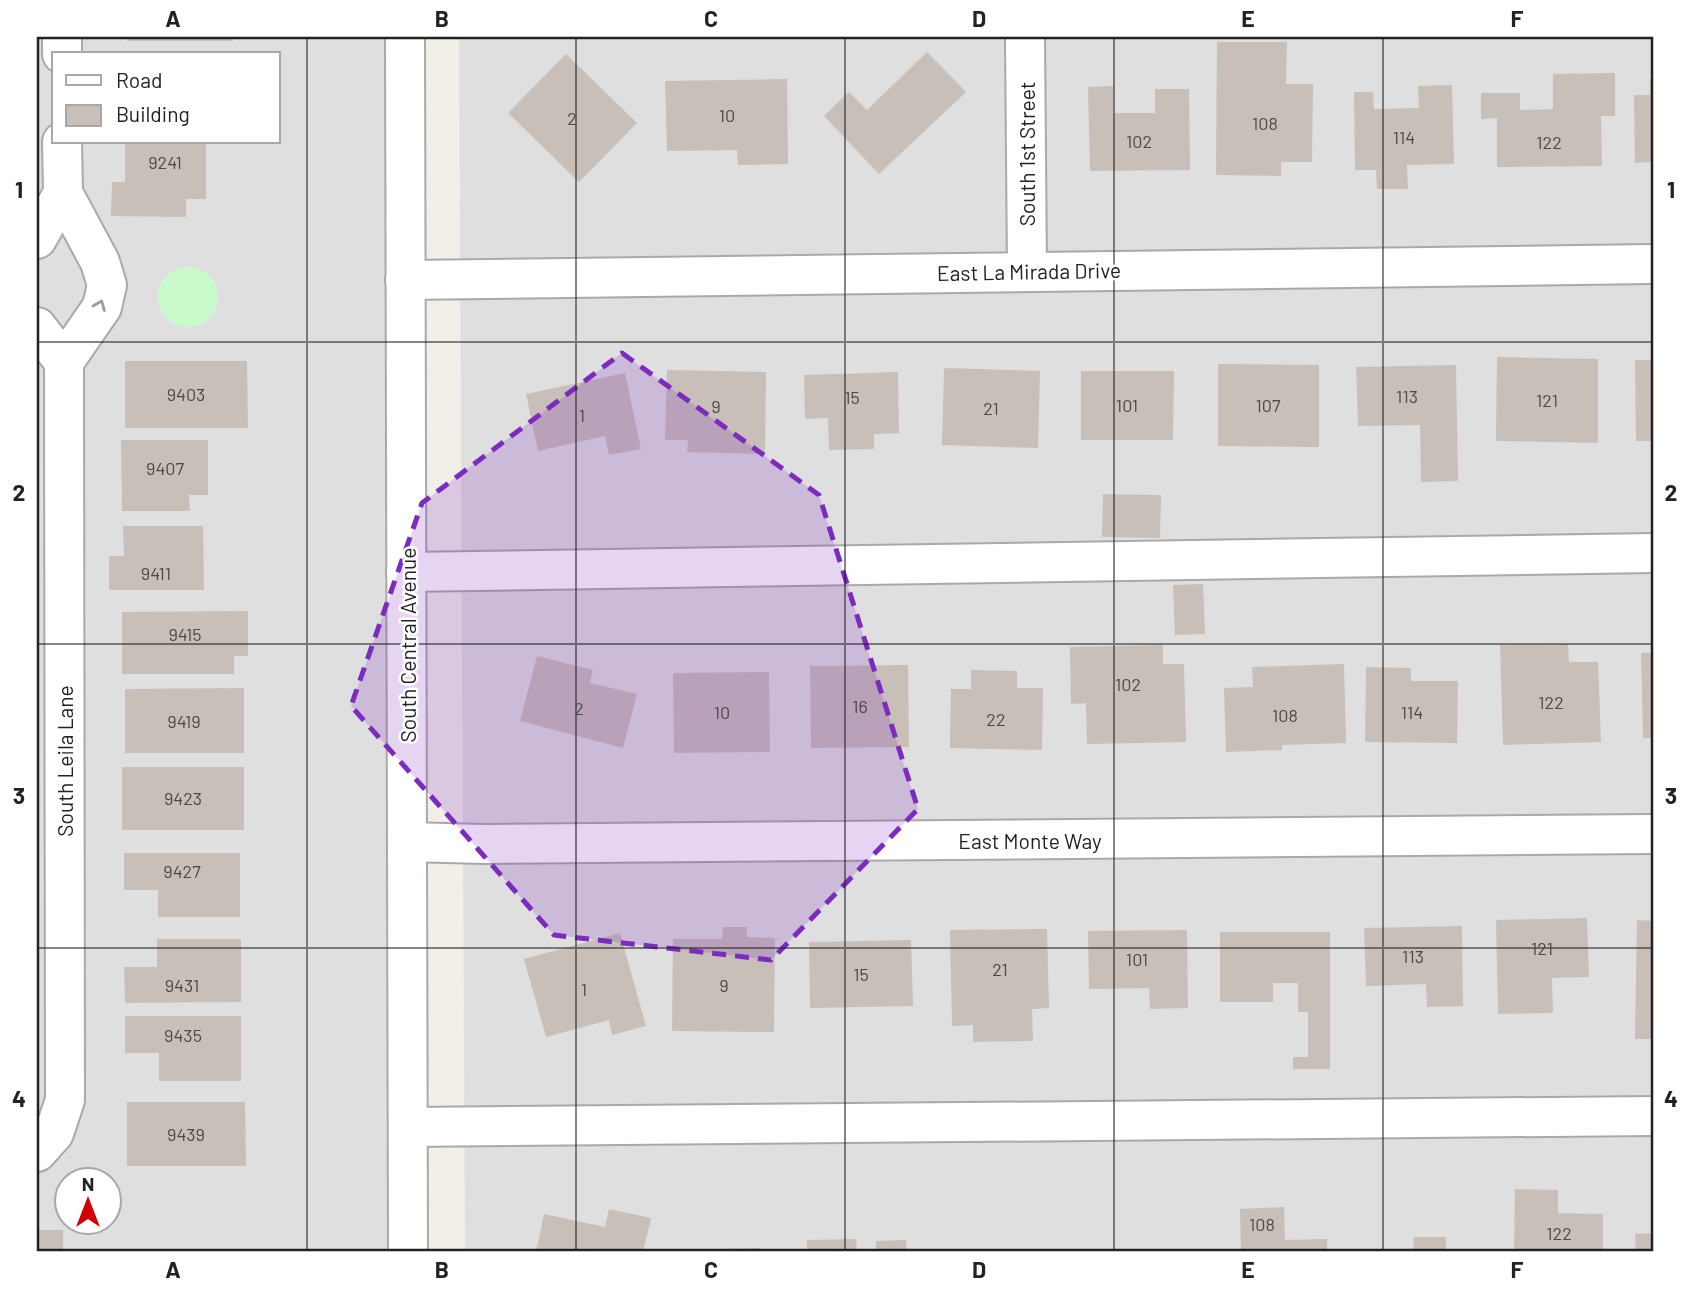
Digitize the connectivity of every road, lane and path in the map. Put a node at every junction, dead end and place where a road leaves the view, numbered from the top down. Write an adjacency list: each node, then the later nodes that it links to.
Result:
1 (405, 37): 8 (street, South Central Avenue)
2 (1025, 37): 7 (street, South 1st Street)
3 (62, 144): 4 (street)
4 (62, 193): 5 (street); 10 (street, one-way to 4)
5 (37, 239)
6 (1653, 264): 7 (street, East La Mirada Drive)
7 (1027, 271): 8 (street, East La Mirada Drive)
8 (405, 280): 12 (street, South Central Avenue)
9 (37, 327): 10 (street)
10 (64, 362): 17 (street, South Leila Lane)
11 (1653, 554): 12 (street)
12 (407, 572): 14 (street, South Central Avenue)
13 (1653, 834): 14 (street, East Monte Way)
14 (407, 842): 16 (street, South Central Avenue)
15 (1653, 1116): 16 (street)
16 (408, 1127): 18 (street, South Central Avenue)
17 (37, 1152)
18 (408, 1252)

